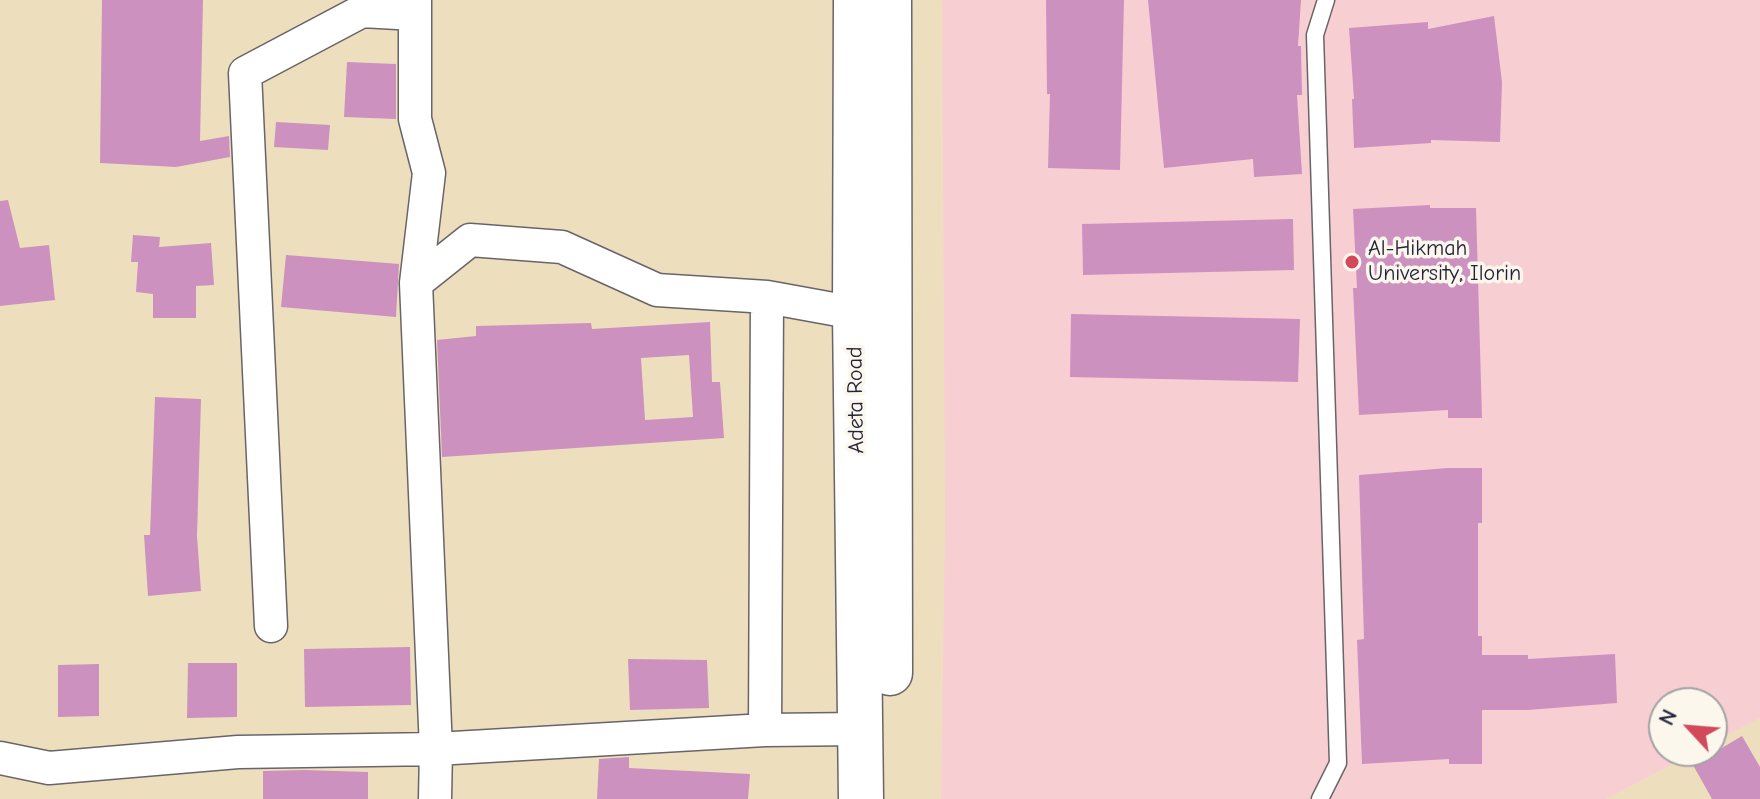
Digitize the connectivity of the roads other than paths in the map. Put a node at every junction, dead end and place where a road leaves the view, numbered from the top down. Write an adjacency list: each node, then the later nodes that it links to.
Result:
1 (856, 0): 7 (main road, Adeta Road)
2 (889, 0): 15 (main road, Adeta Road)
3 (1326, 0): 16 (lane)
4 (415, 7): 5 (street); 8 (street)
5 (416, 283): 6 (street); 11 (street)
6 (767, 297): 7 (street); 10 (street)
7 (855, 313): 9 (main road, Adeta Road)
8 (271, 626)
9 (861, 729): 10 (street); 14 (main road, Adeta Road)
10 (765, 730): 11 (street)
11 (436, 749): 12 (street); 13 (street)
12 (0, 758)
13 (435, 799)
14 (861, 799)
15 (891, 799)
16 (1320, 799)

